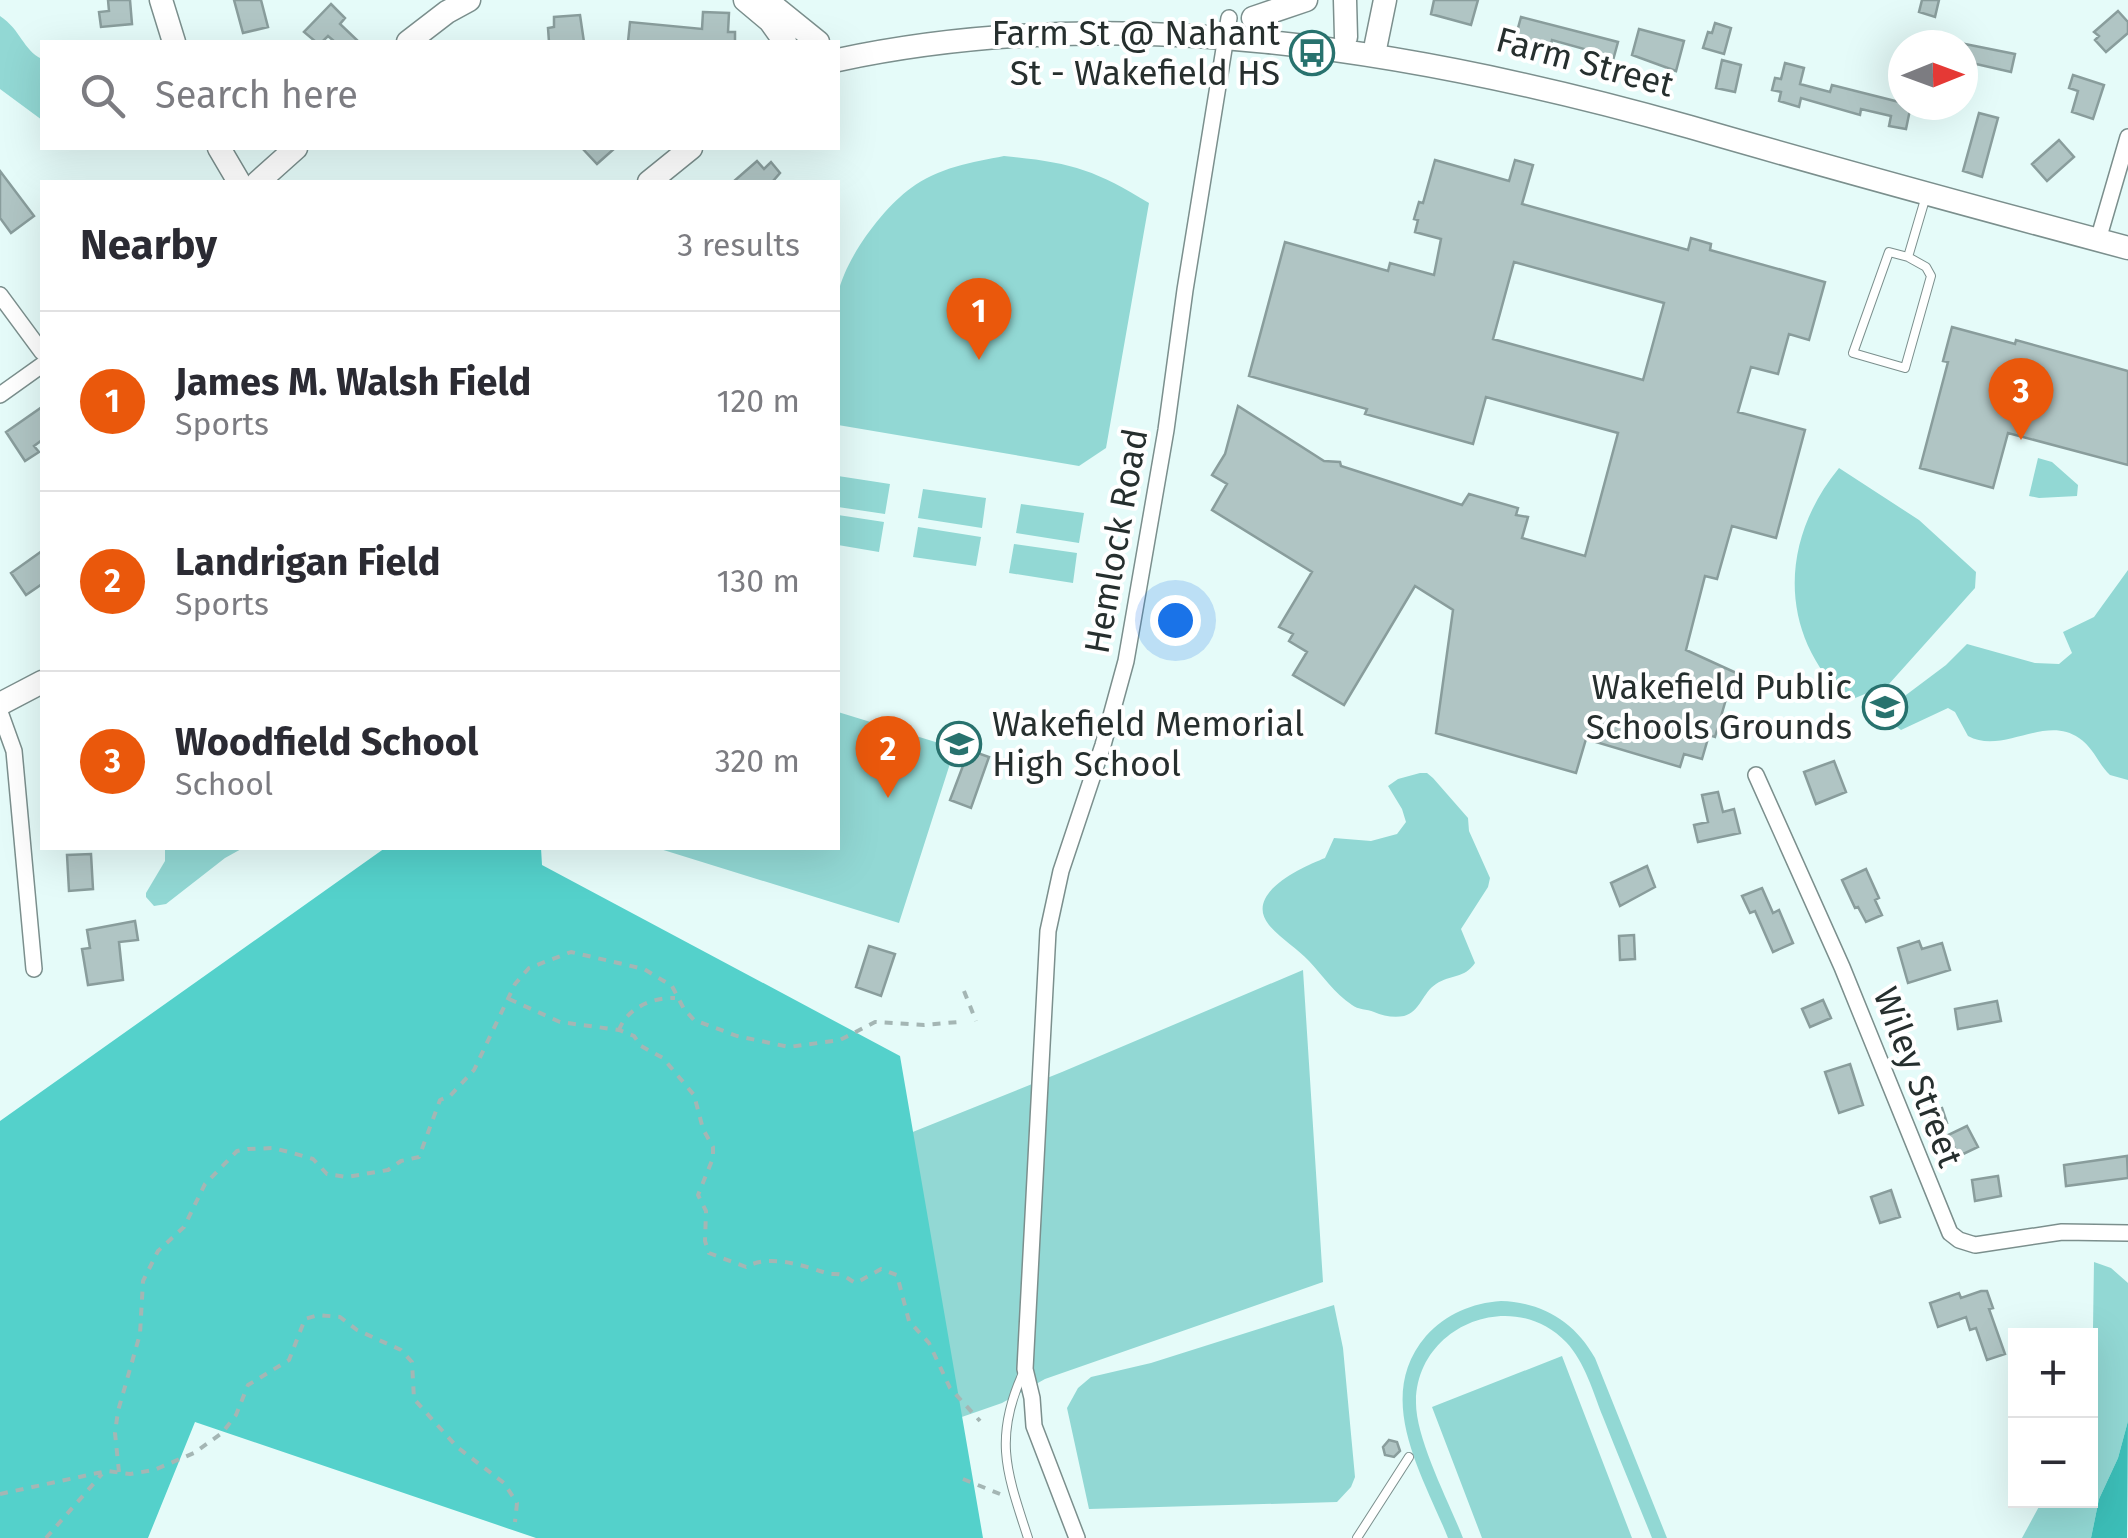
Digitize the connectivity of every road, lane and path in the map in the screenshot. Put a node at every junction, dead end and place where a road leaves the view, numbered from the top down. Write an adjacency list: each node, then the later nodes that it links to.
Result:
1 (161, 0): 10 (main road)
2 (745, 0): 12 (main road)
3 (766, 0): 13 (main road)
4 (1306, 0): 8 (main road)
5 (1344, 0): 9 (main road)
6 (1385, 0): 14 (main road)
7 (464, 1): 11 (main road)
8 (1238, 19): 9 (main road, Farm Street); 15 (main road, Farm Street); 43 (street, Hemlock Road)
9 (1346, 37): 14 (main road, Farm Street)
10 (173, 40)
11 (411, 40)
12 (784, 40)
13 (816, 40)
14 (1376, 44): 23 (main road, Farm Street)
15 (840, 59)
16 (2128, 137): 24 (street)
17 (220, 150): 20 (main road)
18 (294, 150): 21 (main road)
19 (689, 150): 22 (main road)
20 (238, 180)
21 (260, 180)
22 (651, 180)
23 (1927, 194): 24 (main road, Farm Street); 26 (lane)
24 (2098, 240): 25 (main road, Farm Street)
25 (2128, 248)
26 (1908, 256): 26 (lane)
27 (0, 295): 28 (street)
28 (40, 349)
29 (40, 366): 30 (street)
30 (0, 395)
31 (40, 683): 32 (main road)
32 (0, 704)
33 (0, 712): 35 (street)
34 (1756, 775): 42 (street, Wiley Street)
35 (34, 968)
36 (964, 991): 40 (path)
37 (508, 998): 38 (path); 41 (path); 47 (path)
38 (677, 998): 39 (path); 41 (path)
39 (958, 1022)
40 (976, 1022)
41 (619, 1030): 44 (path)
42 (2128, 1233)
43 (1025, 1369): 50 (lane); 54 (street, Hemlock Road)
44 (980, 1422)
45 (1409, 1457): 55 (lane)
46 (107, 1471): 47 (path); 49 (path); 52 (path)
47 (119, 1472): 51 (path)
48 (963, 1480): 50 (path)
49 (0, 1494)
50 (1015, 1497): 53 (lane)
51 (514, 1522)
52 (46, 1538)
53 (1028, 1538)
54 (1077, 1538)
55 (1357, 1538)

